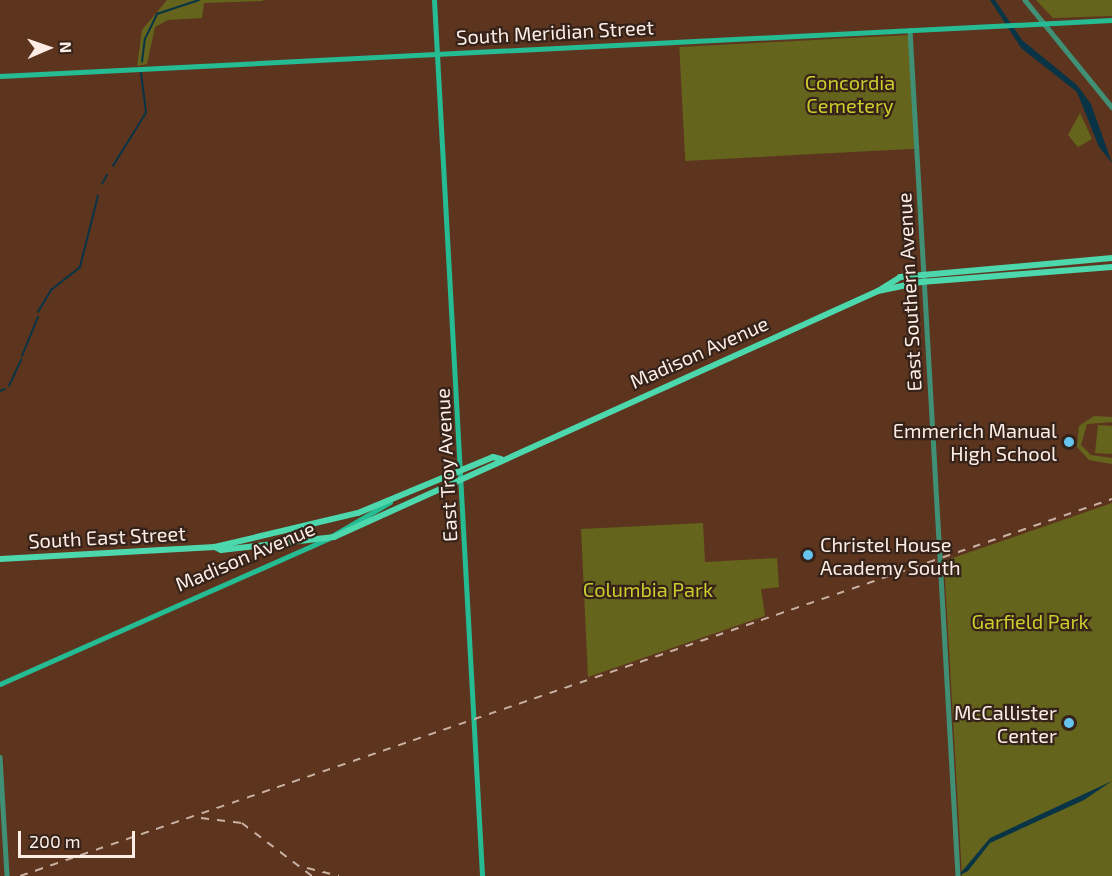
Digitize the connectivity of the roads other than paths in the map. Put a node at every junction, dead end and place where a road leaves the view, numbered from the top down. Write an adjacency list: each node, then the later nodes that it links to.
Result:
1 (434, 0): 6 (main road, East Troy Avenue)
2 (1025, 0): 4 (street)
3 (1112, 20): 4 (main road, South Meridian Street)
4 (1042, 23): 5 (main road, South Meridian Street); 8 (street)
5 (910, 30): 6 (main road, South Meridian Street); 11 (street, East Southern Avenue)
6 (437, 53): 7 (main road, South Meridian Street); 15 (main road, East Troy Avenue)
7 (0, 76)
8 (1112, 107)
9 (1112, 258): 11 (main road, Madison Avenue)
10 (1112, 267): 12 (main road, Madison Avenue)
11 (923, 273): 12 (street, East Southern Avenue); 13 (main road, Madison Avenue)
12 (924, 282): 13 (main road, Madison Avenue); 24 (street, East Southern Avenue)
13 (878, 291): 14 (main road, Madison Avenue)
14 (501, 459): 15 (main road, Madison Avenue); 16 (main road, Madison Avenue)
15 (462, 471): 16 (main road, East Troy Avenue); 17 (main road, Madison Avenue)
16 (462, 480): 18 (main road, Madison Avenue); 26 (main road, East Troy Avenue)
17 (390, 502): 19 (main road, Madison Avenue); 20 (main road, South East Street)
18 (340, 535): 19 (main road, South East Street)
19 (327, 539): 20 (main road, South East Street); 22 (main road, Madison Avenue)
20 (215, 547): 21 (main road, South East Street)
21 (0, 559)
22 (0, 684)
23 (0, 757): 25 (street)
24 (957, 875)
25 (7, 876)
26 (482, 876)

